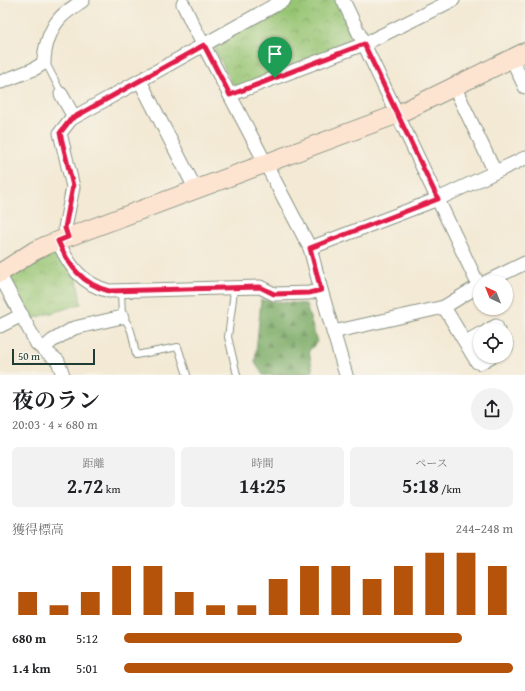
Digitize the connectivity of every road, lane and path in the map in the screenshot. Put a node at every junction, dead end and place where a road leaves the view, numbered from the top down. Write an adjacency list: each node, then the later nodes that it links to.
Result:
1 (83, 0): 9 (street)
2 (284, 0): 7 (street)
3 (343, 0): 6 (street)
4 (453, 0): 6 (street)
5 (183, 4): 7 (street)
6 (364, 44): 15 (street); 16 (street)
7 (204, 45): 11 (street); 15 (street)
8 (518, 56): 12 (street); 13 (street)
9 (44, 63): 10 (street); 14 (lane)
10 (0, 81)
11 (140, 81): 17 (street); 21 (street)
12 (454, 86): 16 (street); 20 (street)
13 (525, 87)
14 (61, 94): 17 (street)
15 (230, 95): 19 (street)
16 (398, 114): 19 (street); 22 (street)
17 (74, 117): 23 (street)
18 (525, 158): 20 (street)
19 (266, 163): 21 (street); 24 (street)
20 (495, 172): 22 (street)
21 (196, 190): 23 (street)
22 (438, 199): 24 (street); 27 (street)
23 (63, 239): 26 (street); 32 (street)
24 (310, 248): 31 (street)
25 (525, 263): 28 (street)
26 (0, 273): 34 (street)
27 (477, 275)
28 (500, 275)
29 (234, 287): 31 (street); 32 (street); 44 (lane)
30 (473, 289): 33 (street)
31 (321, 290): 37 (street)
32 (121, 291): 35 (lane)
33 (444, 307): 37 (street); 39 (street)
34 (22, 315): 36 (street); 40 (street)
35 (122, 317): 40 (street); 43 (lane)
36 (0, 326)
37 (334, 332): 45 (street)
38 (473, 338): 39 (street)
39 (466, 342): 41 (street)
40 (43, 350): 42 (street)
41 (473, 355)
42 (63, 375)
43 (187, 375)
44 (237, 375)
45 (346, 375)

